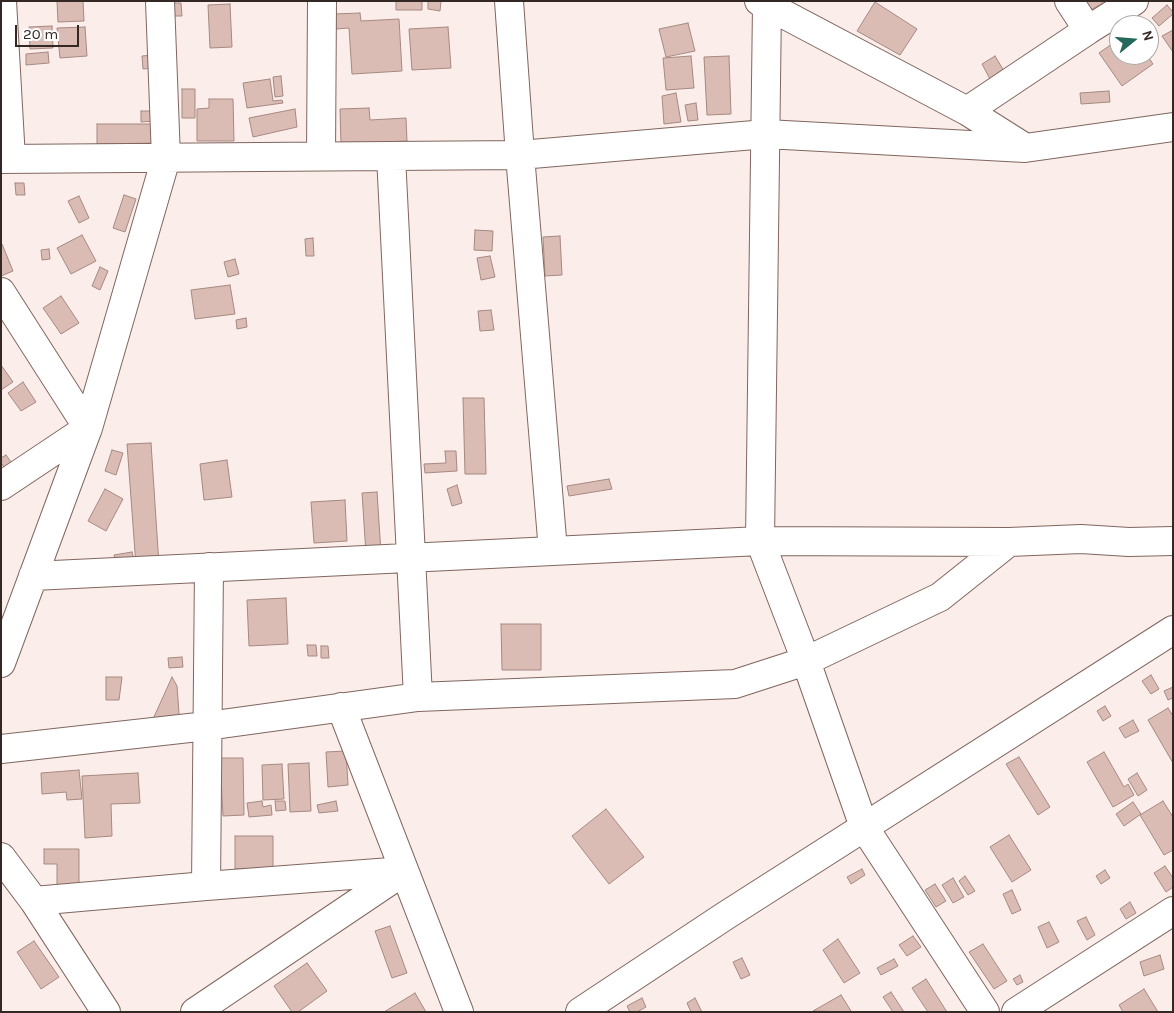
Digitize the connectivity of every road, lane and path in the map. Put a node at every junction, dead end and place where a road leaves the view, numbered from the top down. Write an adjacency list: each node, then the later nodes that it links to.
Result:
1 (2, 1): 9 (street)
2 (160, 1): 17 (street)
3 (322, 1): 15 (street)
4 (509, 1): 14 (street)
5 (1070, 1): 8 (street)
6 (1134, 1): 8 (street)
7 (767, 3): 10 (street); 12 (street)
8 (1088, 30): 10 (street)
9 (3, 35): 18 (street)
10 (967, 111): 13 (street)
11 (1173, 127): 13 (street)
12 (766, 134): 13 (street); 14 (street); 22 (street)
13 (1025, 148)
14 (520, 155): 16 (street); 25 (street)
15 (321, 156): 16 (street); 17 (street)
16 (391, 156): 26 (street)
17 (166, 158): 18 (street); 20 (street)
18 (6, 159)
19 (1, 292): 20 (street)
20 (88, 428): 21 (street); 28 (street)
21 (1, 486)
22 (760, 541): 24 (street); 25 (street); 30 (street)
23 (1173, 541): 24 (street)
24 (1009, 542): 30 (street)
25 (553, 551): 26 (street)
26 (410, 558): 27 (street); 32 (street)
27 (209, 567): 28 (street); 34 (street)
28 (33, 576): 31 (street)
29 (1173, 630): 36 (street)
30 (806, 660): 32 (street); 36 (street)
31 (1, 663)
32 (418, 697): 33 (street)
33 (341, 707): 34 (street); 38 (street)
34 (207, 726): 35 (street); 39 (street)
35 (1, 749)
36 (864, 827): 45 (street); 46 (street)
37 (1, 857): 40 (street)
38 (404, 871): 39 (street); 43 (street); 44 (street)
39 (206, 886): 40 (street)
40 (34, 902): 42 (street)
41 (1173, 911): 47 (street)
42 (106, 1012)
43 (195, 1012)
44 (459, 1012)
45 (580, 1012)
46 (985, 1012)
47 (1016, 1012)

